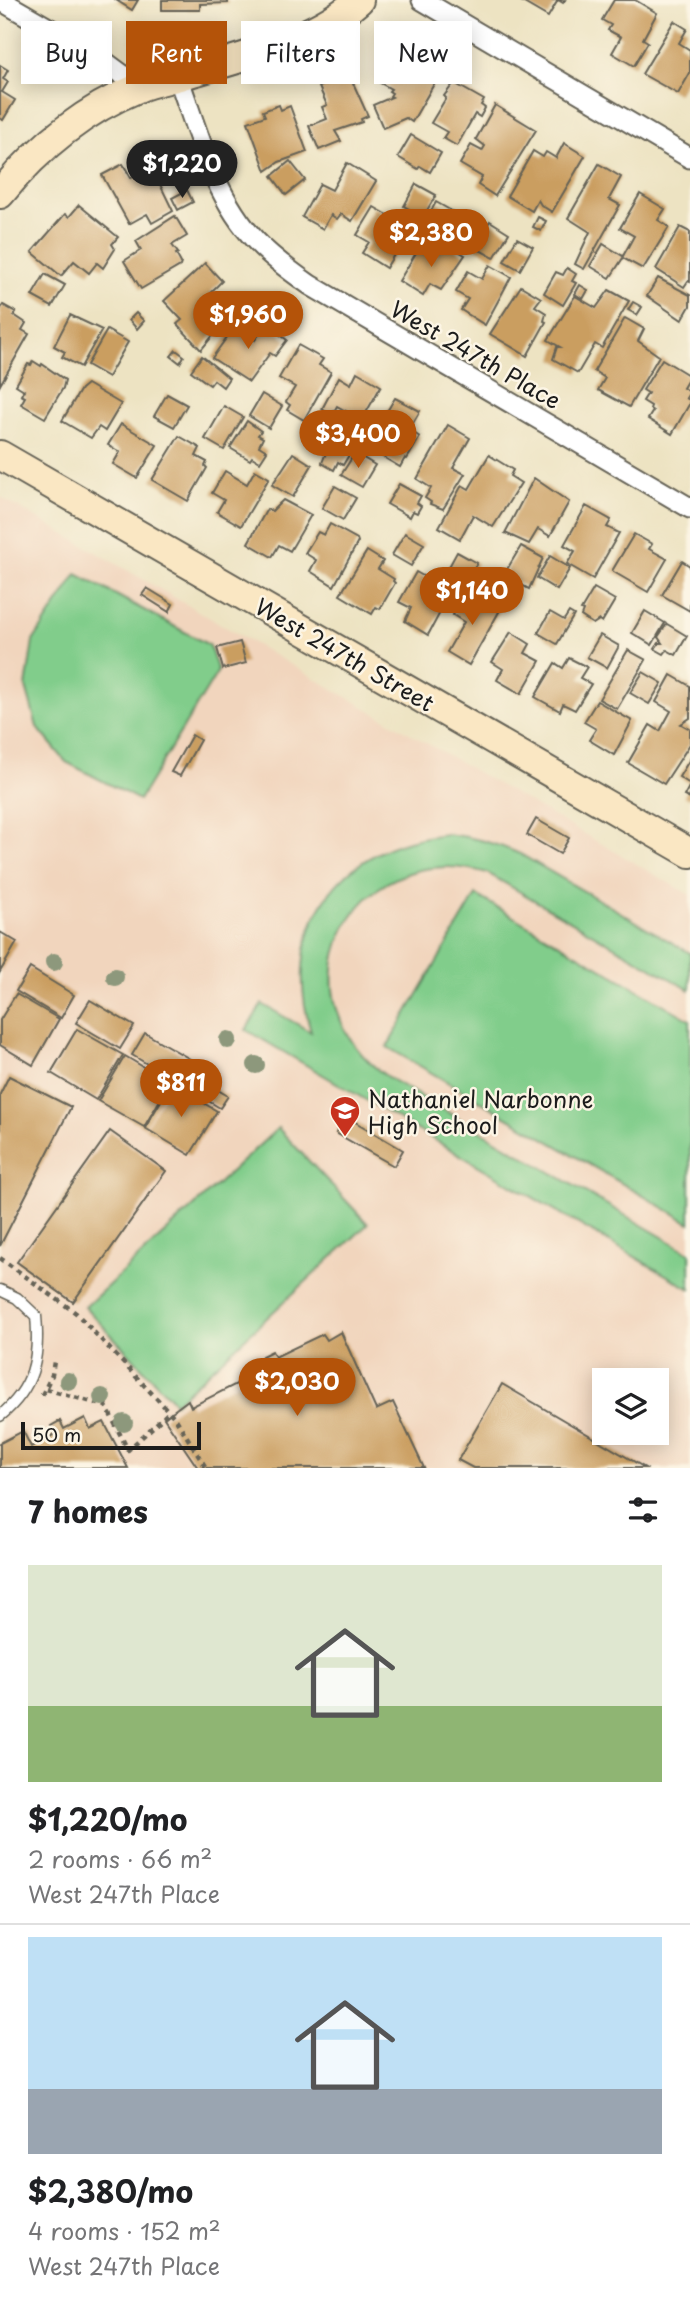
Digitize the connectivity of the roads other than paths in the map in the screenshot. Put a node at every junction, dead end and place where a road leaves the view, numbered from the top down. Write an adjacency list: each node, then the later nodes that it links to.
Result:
1 (0, 0): 7 (street)
2 (359, 0): 4 (street)
3 (422, 0): 8 (street)
4 (227, 61)
5 (151, 84): 7 (street)
6 (181, 84): 11 (street, West 247th Place)
7 (139, 87): 9 (street)
8 (690, 158)
9 (0, 194)
10 (0, 455): 12 (street, West 247th Street)
11 (690, 508)
12 (690, 853)
13 (0, 1290): 14 (lane)
14 (0, 1416)

